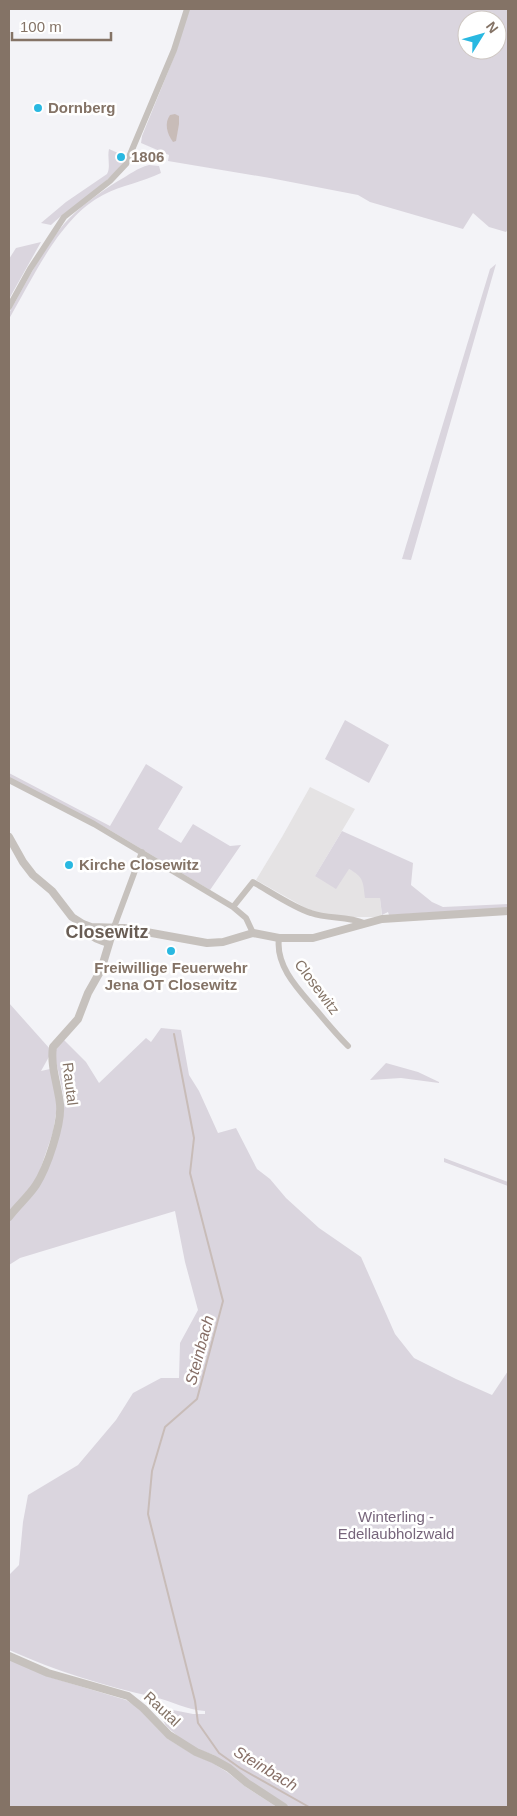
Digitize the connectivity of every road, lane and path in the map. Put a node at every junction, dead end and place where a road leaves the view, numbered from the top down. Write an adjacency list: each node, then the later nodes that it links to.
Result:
1 (187, 9): 2 (street)
2 (9, 307)
3 (9, 780): 5 (street)
4 (9, 837): 9 (street)
5 (142, 852): 6 (street); 10 (street)
6 (233, 907): 8 (street); 11 (street)
7 (508, 911): 8 (street, Closewitz)
8 (364, 923): 12 (street, Closewitz)
9 (87, 926): 10 (street, Closewitz); 13 (street)
10 (114, 927): 11 (street, Closewitz); 13 (street, Rautal)
11 (253, 934): 12 (street, Closewitz)
12 (279, 938): 14 (street, Closewitz)
13 (109, 944): 15 (street, Rautal)
14 (348, 1046)
15 (9, 1217)
16 (9, 1656): 17 (street, Rautal)
17 (284, 1807)

